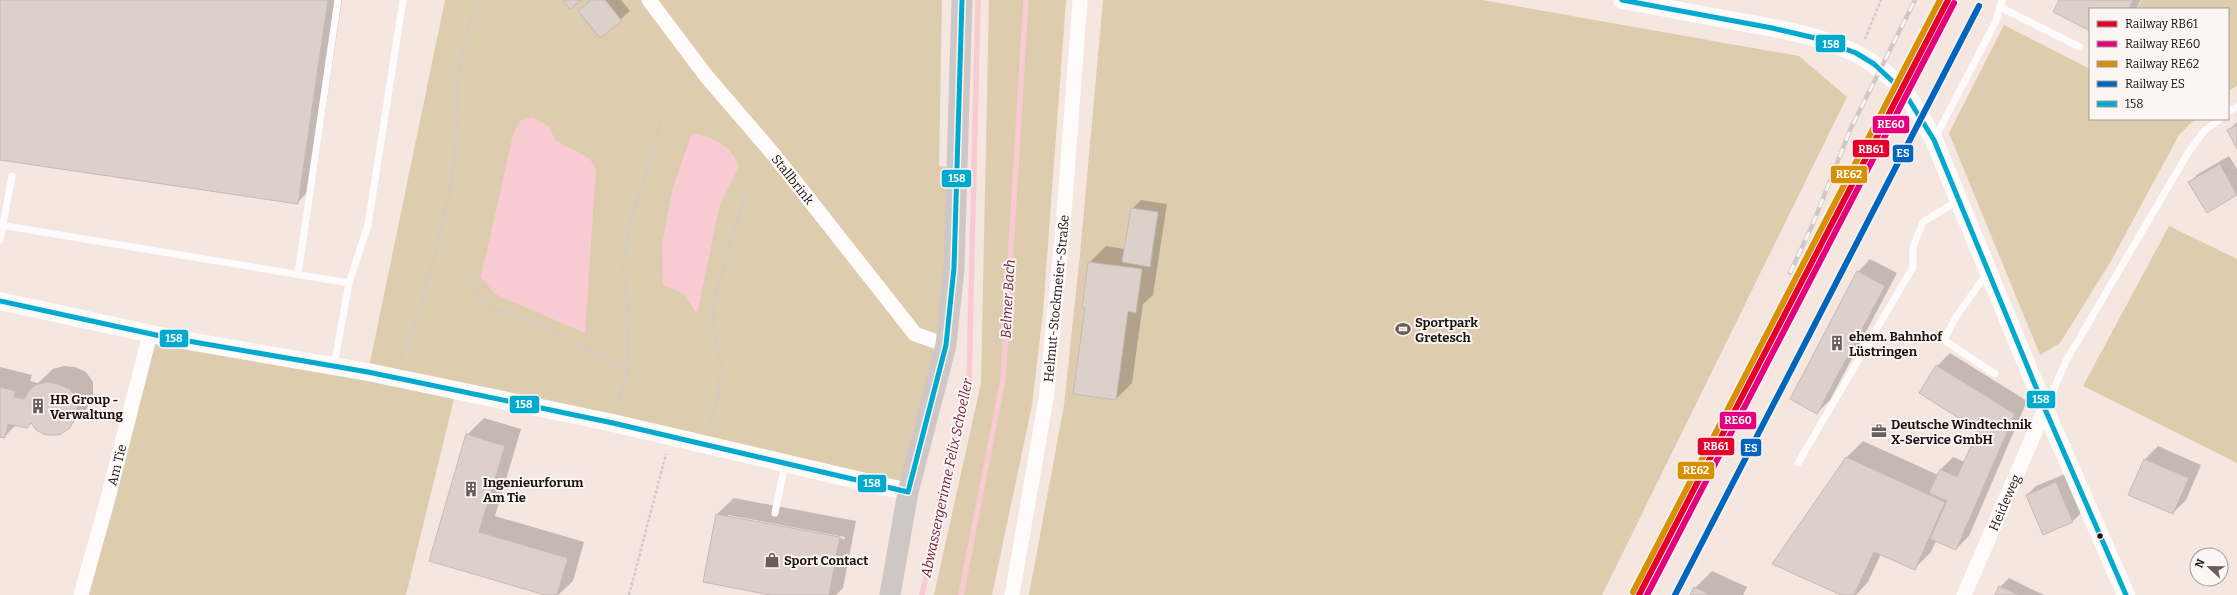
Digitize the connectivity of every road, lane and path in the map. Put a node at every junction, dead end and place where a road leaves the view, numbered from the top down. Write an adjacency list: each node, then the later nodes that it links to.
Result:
1 (338, 0): 22 (lane)
2 (403, 0): 23 (lane)
3 (482, 0): 30 (path)
4 (648, 0): 26 (street, Stallbrink)
5 (962, 0): 26 (main road)
6 (1080, 0): 42 (street, Helmut-Stockmeier-Straße)
7 (1622, 0): 11 (street)
8 (1881, 0): 11 (path)
9 (2001, 3): 10 (lane); 14 (lane)
10 (2080, 47)
11 (1858, 56): 14 (street)
12 (662, 119): 28 (path)
13 (2219, 120): 31 (lane)
14 (1934, 140): 17 (street)
15 (12, 176): 18 (lane)
16 (745, 194): 34 (path)
17 (1959, 199): 21 (street); 36 (lane)
18 (2, 225): 19 (lane); 22 (lane)
19 (0, 240)
20 (469, 263): 28 (path)
21 (1988, 271): 29 (lane); 31 (street)
22 (298, 274): 23 (lane)
23 (349, 283): 27 (lane)
24 (0, 301): 25 (street)
25 (150, 334): 27 (street); 39 (street, Am Tie)
26 (946, 345): 37 (main road)
27 (334, 366): 30 (street)
28 (628, 370): 32 (path)
29 (1995, 374)
30 (395, 377): 32 (street)
31 (2045, 409): 43 (street, Heideweg); 44 (street)
32 (613, 423): 33 (street)
33 (670, 436): 34 (street); 40 (path)
34 (704, 444): 35 (street)
35 (786, 463): 37 (street); 38 (lane)
36 (1798, 463)
37 (908, 492): 41 (main road)
38 (775, 513)
39 (81, 595)
40 (629, 595)
41 (890, 595)
42 (1012, 595)
43 (1964, 595)
44 (2126, 595)

